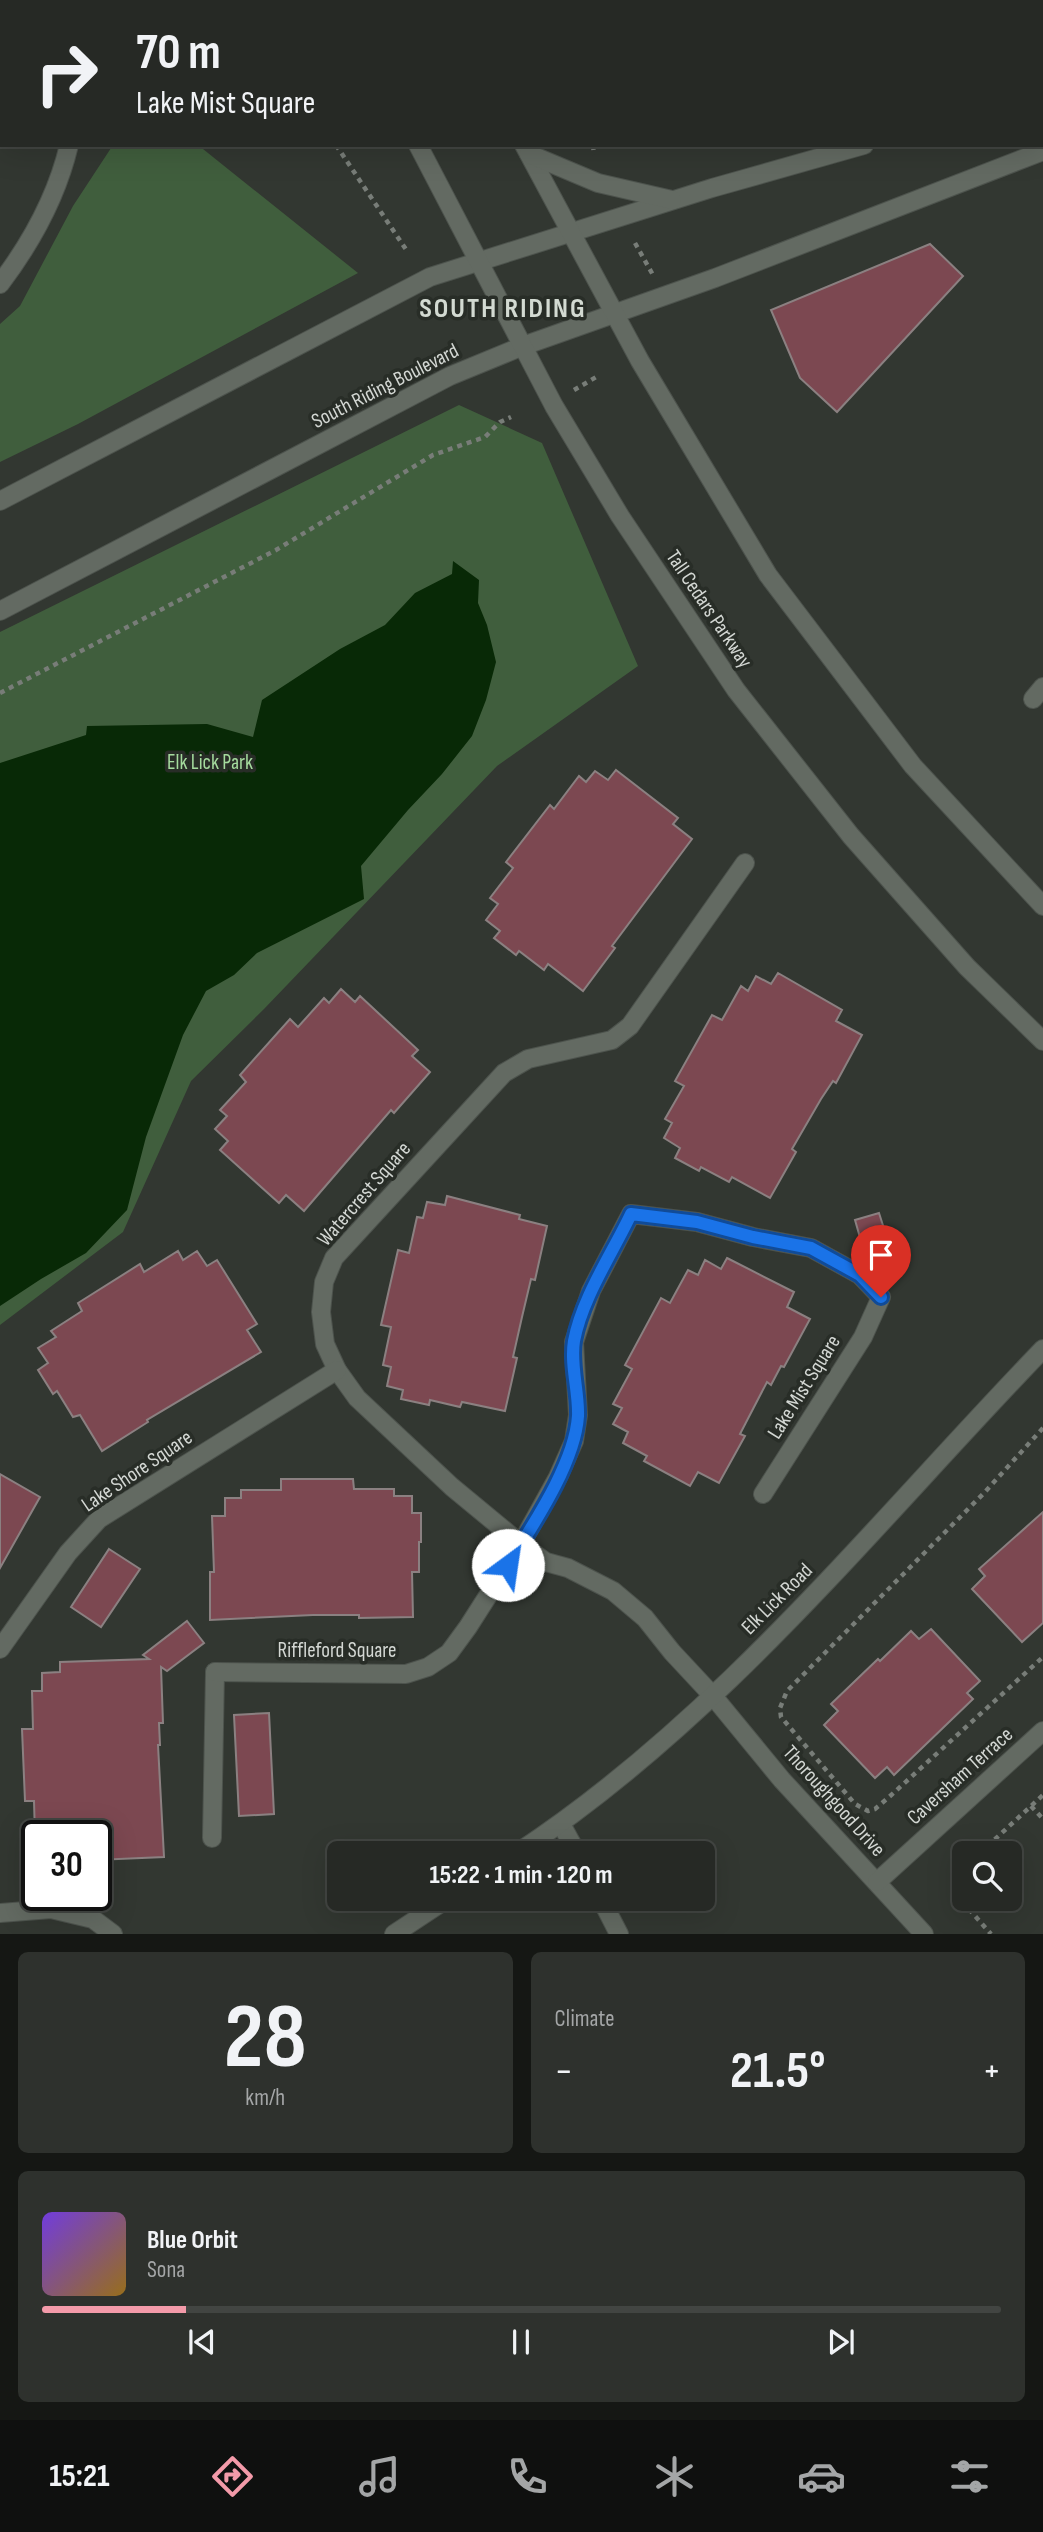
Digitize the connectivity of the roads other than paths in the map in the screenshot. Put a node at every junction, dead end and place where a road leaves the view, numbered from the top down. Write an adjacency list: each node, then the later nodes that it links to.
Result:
1 (68, 147): 9 (street)
2 (419, 147): 8 (street, Tall Cedars Parkway)
3 (857, 147): 6 (street)
4 (527, 150): 6 (street); 7 (street)
5 (1043, 151): 10 (street, South Riding Boulevard)
6 (671, 201): 7 (street)
7 (570, 232): 8 (street); 10 (street)
8 (479, 261): 11 (street, Tall Cedars Parkway); 12 (street)
9 (0, 284)
10 (615, 314): 11 (street, South Riding Boulevard); 15 (street)
11 (523, 346): 13 (street, South Riding Boulevard); 16 (street, Tall Cedars Parkway)
12 (0, 501)
13 (0, 611)
14 (745, 863): 18 (street, Watercrest Square)
15 (1043, 906)
16 (1043, 1041)
17 (1043, 1349): 22 (street, Elk Lick Road)
18 (337, 1370): 20 (street, Watercrest Square); 21 (street, Lake Shore Square)
19 (763, 1494): 20 (street, Lake Mist Square)
20 (521, 1544): 22 (street, Watercrest Square); 25 (street, Riffleford Square)
21 (0, 1649)
22 (713, 1696): 24 (street, Elk Lick Road); 28 (street, Thoroughgood Drive)
23 (1043, 1731): 28 (street, Caversham Terrace)
24 (561, 1824): 26 (street, Elk Lick Road); 27 (street)
25 (212, 1838)
26 (535, 1841)
27 (570, 1841)
28 (877, 1882): 35 (street, Thoroughgood Drive)
29 (429, 1911): 33 (street)
30 (607, 1911): 34 (street)
31 (0, 1913): 32 (street)
32 (113, 1934)
33 (394, 1934)
34 (619, 1934)
35 (924, 1934)

